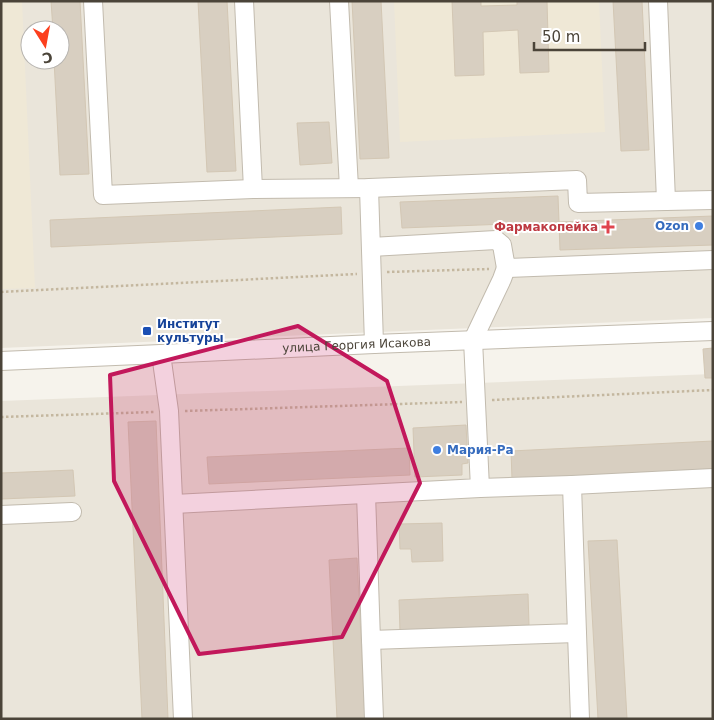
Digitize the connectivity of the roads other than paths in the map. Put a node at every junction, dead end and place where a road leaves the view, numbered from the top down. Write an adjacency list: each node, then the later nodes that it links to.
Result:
1 (93, 1): 7 (street)
2 (244, 1): 7 (street)
3 (339, 1): 5 (street)
4 (658, 1): 9 (street)
5 (349, 188): 6 (street); 7 (street)
6 (369, 188): 9 (street); 10 (street)
7 (253, 189)
8 (713, 200): 9 (street)
9 (666, 201)
10 (371, 247): 12 (street); 15 (street)
11 (713, 260): 12 (street)
12 (506, 268): 14 (street)
13 (713, 330): 14 (street, улица Георгия Исакова)
14 (473, 340): 15 (street, улица Георгия Исакова); 20 (street)
15 (374, 344): 16 (street, улица Георгия Исакова)
16 (161, 354): 17 (street, улица Георгия Исакова); 22 (street)
17 (1, 361)
18 (713, 478): 19 (street)
19 (572, 485): 20 (street); 25 (street)
20 (480, 488): 21 (street)
21 (366, 494): 22 (street); 26 (street)
22 (174, 504): 27 (street)
23 (72, 512): 24 (street)
24 (1, 515)
25 (577, 633): 26 (street); 29 (street)
26 (372, 640): 28 (street)
27 (183, 719)
28 (374, 719)
29 (580, 719)

